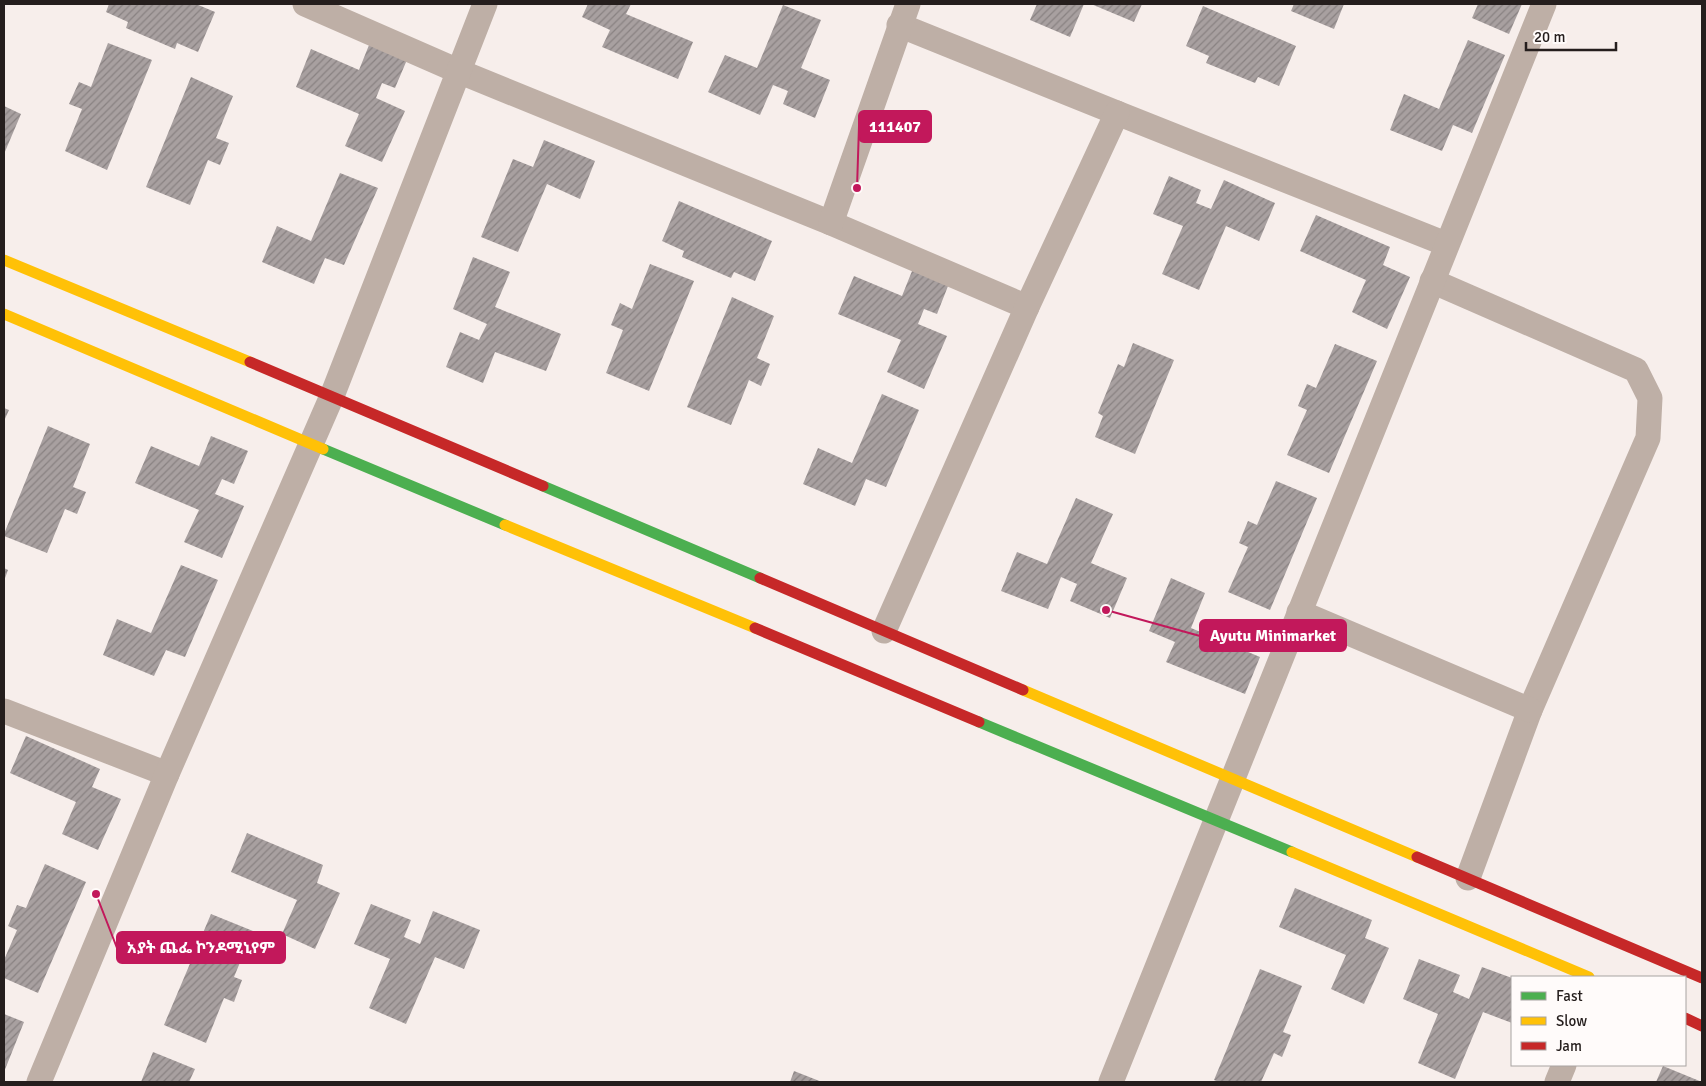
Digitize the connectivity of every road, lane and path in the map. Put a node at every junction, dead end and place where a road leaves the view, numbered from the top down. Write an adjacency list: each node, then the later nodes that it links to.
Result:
1 (305, 4): 5 (street)
2 (485, 4): 5 (street)
3 (1544, 4): 8 (street)
4 (904, 14): 6 (street); 7 (street)
5 (458, 71): 7 (street); 13 (street)
6 (1116, 113): 8 (street); 11 (street)
7 (831, 223): 11 (street)
8 (1446, 244): 10 (street)
9 (4, 260): 13 (main road)
10 (1432, 281): 15 (street); 17 (street)
11 (1027, 307): 16 (street)
12 (4, 314): 14 (main road)
13 (332, 396): 14 (street); 16 (main road)
14 (312, 444): 19 (street); 21 (main road)
15 (1298, 612): 17 (street); 20 (street)
16 (884, 631): 20 (main road)
17 (1530, 710): 22 (street)
18 (4, 711): 19 (street)
19 (167, 774): 28 (street)
20 (1233, 778): 21 (street); 22 (main road)
21 (1216, 819): 23 (main road); 29 (street)
22 (1468, 878): 24 (main road)
23 (1587, 976)
24 (1702, 978)
25 (1686, 1018): 26 (main road)
26 (1702, 1026)
27 (1564, 1066): 30 (street)
28 (39, 1082)
29 (1111, 1082)
30 (1557, 1082)

